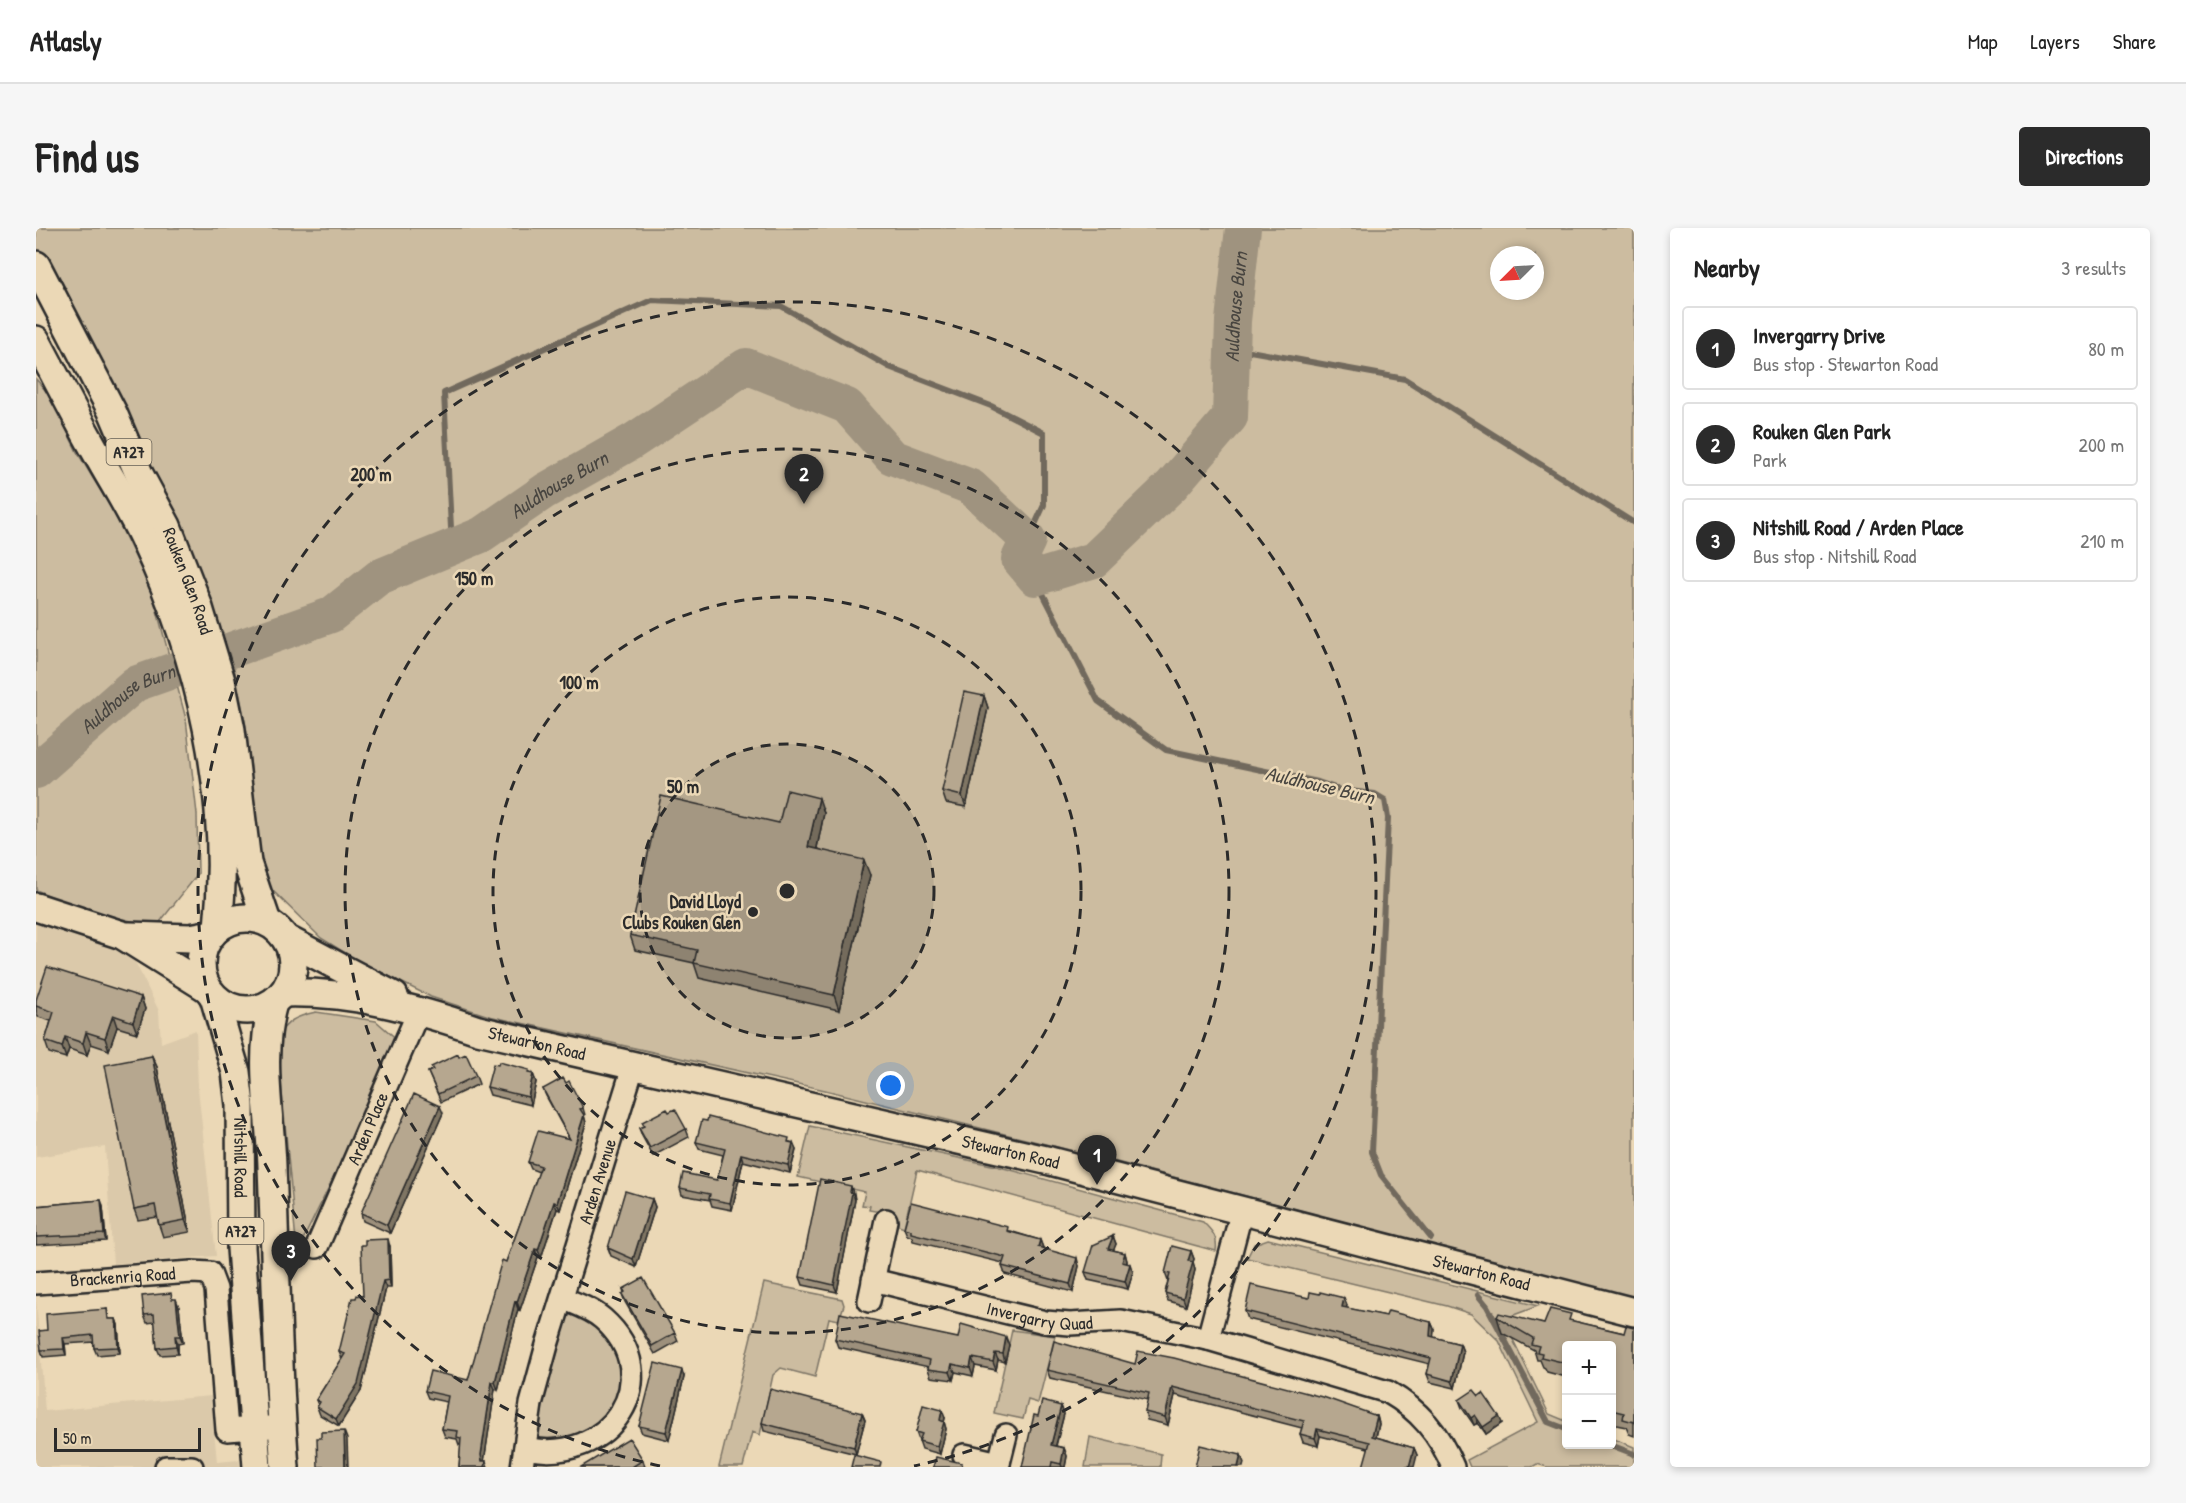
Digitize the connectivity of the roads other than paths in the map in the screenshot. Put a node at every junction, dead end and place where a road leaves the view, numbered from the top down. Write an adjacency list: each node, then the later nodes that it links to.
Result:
1 (38, 276): 3 (main road, Rouken Glen Road / A727)
2 (36, 340): 3 (main road, Rouken Glen Road / A727)
3 (198, 647): 4 (main road, Rouken Glen Road / A727)
4 (209, 685): 6 (main road, Rouken Glen Road / A727); 7 (main road, Rouken Glen Road / A727)
5 (36, 907): 8 (main road)
6 (215, 931): 7 (main road); 8 (main road); 9 (main road)
7 (276, 931): 10 (main road); 11 (main road, Stewarton Road)
8 (122, 935): 9 (main road)
9 (211, 992): 10 (main road); 22 (main road, Nitshill Road / A727)
10 (278, 998): 11 (main road, Stewarton Road); 23 (main road, Nitshill Road / A727)
11 (419, 1010): 12 (main road, Stewarton Road); 15 (street, Arden Place)
12 (633, 1067): 13 (main road, Stewarton Road); 18 (street, Arden Avenue)
13 (1242, 1210): 20 (main road, Stewarton Road); 21 (street)
14 (886, 1220): 16 (street)
15 (317, 1247)
16 (873, 1280): 19 (street); 21 (street, Invergarry Quad)
17 (36, 1283): 22 (street, Brackenrig Road)
18 (562, 1298): 26 (street, Arden Avenue); 26 (street, Arden Avenue)
19 (869, 1301)
20 (1634, 1312)
21 (1208, 1339): 32 (street, Invergarry Quad)
22 (254, 1427): 23 (street); 30 (main road, Nitshill Road / A727)
23 (282, 1427): 31 (main road, Nitshill Road / A727)
24 (1006, 1435): 27 (street)
25 (964, 1455): 27 (street)
26 (524, 1457)
27 (999, 1465)
28 (191, 1466): 29 (street)
29 (166, 1467)
30 (257, 1467)
31 (285, 1467)
32 (1453, 1467)

